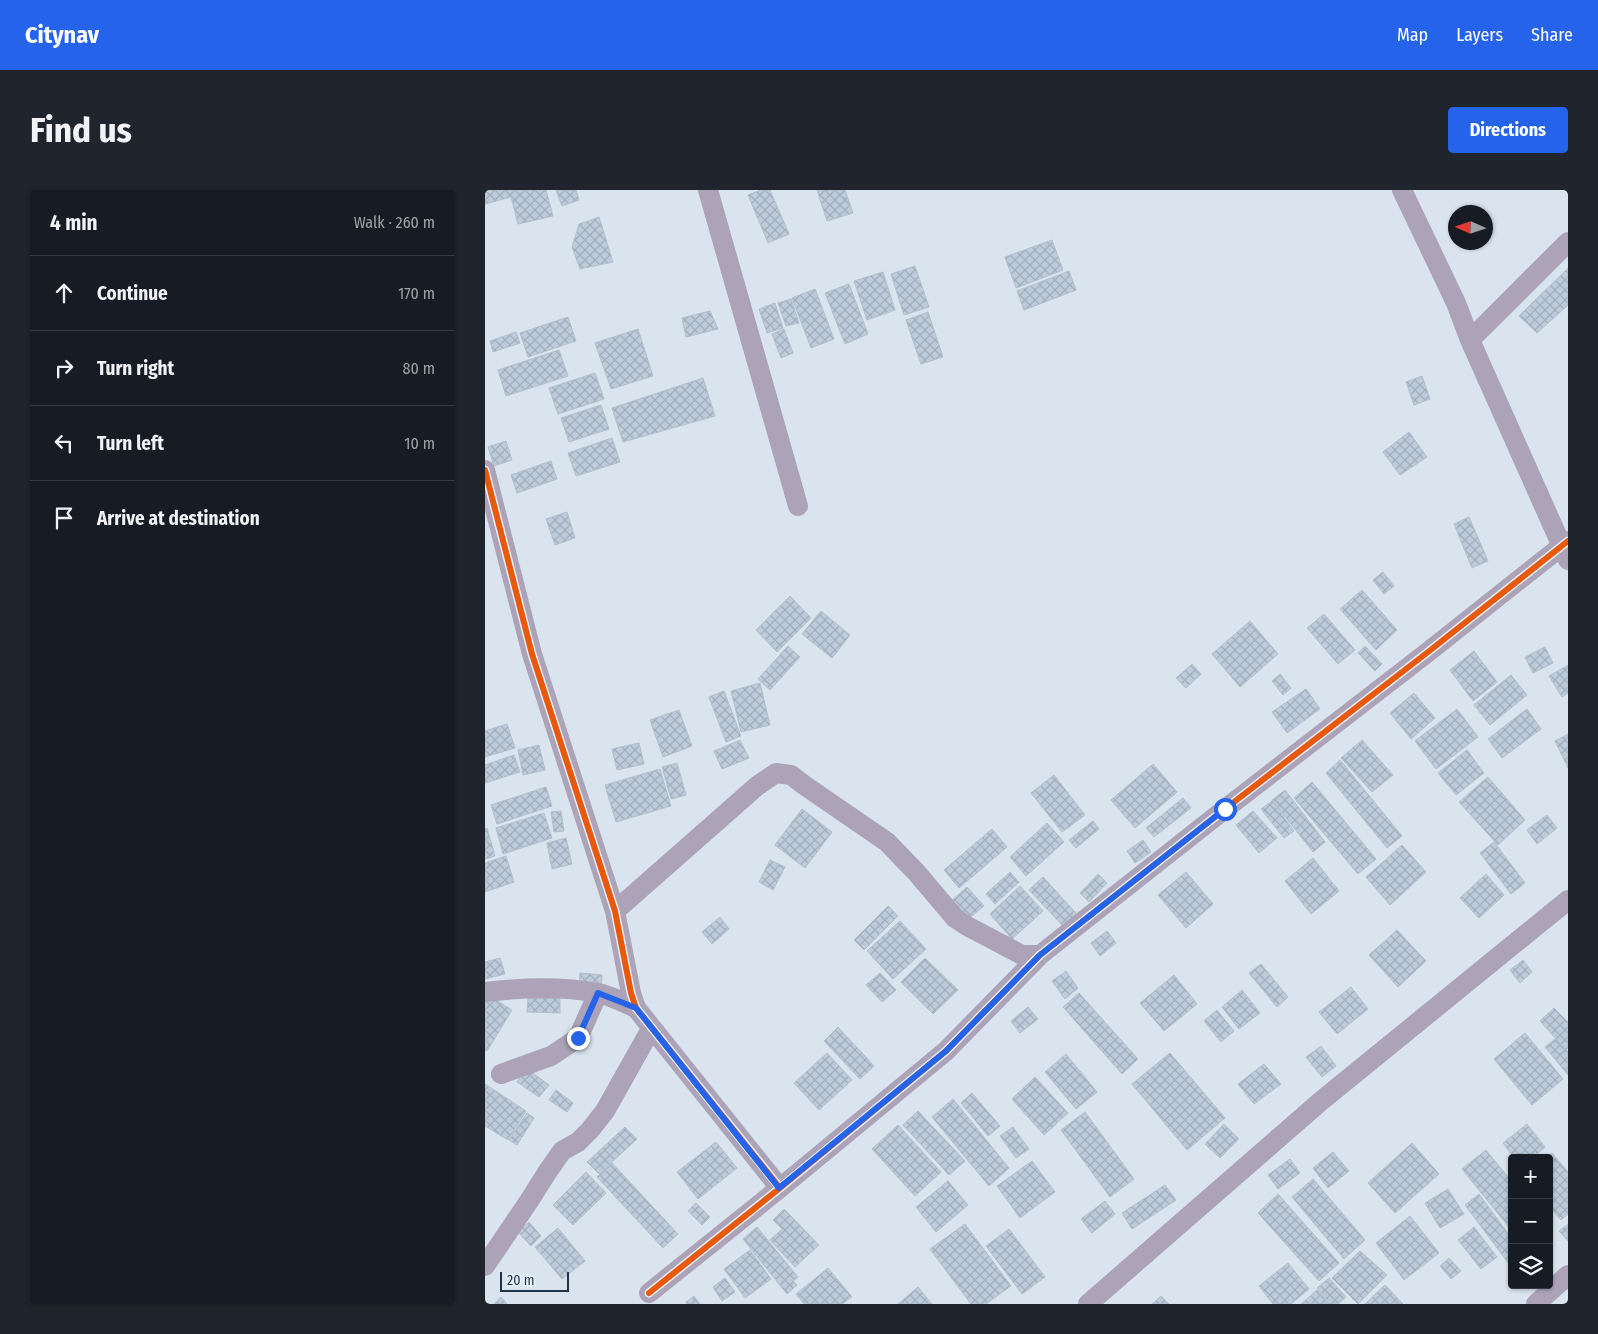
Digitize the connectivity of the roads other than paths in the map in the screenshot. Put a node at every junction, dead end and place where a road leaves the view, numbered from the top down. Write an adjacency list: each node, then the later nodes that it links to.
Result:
1 (708, 190): 6 (street)
2 (1402, 190): 4 (street)
3 (1568, 242): 4 (street)
4 (1470, 340): 7 (street)
5 (485, 470): 9 (street)
6 (798, 506)
7 (1566, 549): 10 (street)
8 (1568, 900): 20 (street)
9 (615, 911): 10 (street); 13 (street)
10 (1040, 955): 16 (street)
11 (485, 992): 12 (street)
12 (598, 993): 13 (street); 15 (street)
13 (636, 1008): 14 (street)
14 (651, 1028): 16 (street); 17 (street)
15 (501, 1074)
16 (779, 1188): 19 (street)
17 (485, 1266)
18 (1568, 1275): 21 (street)
19 (649, 1294)
20 (1088, 1304)
21 (1536, 1304)

